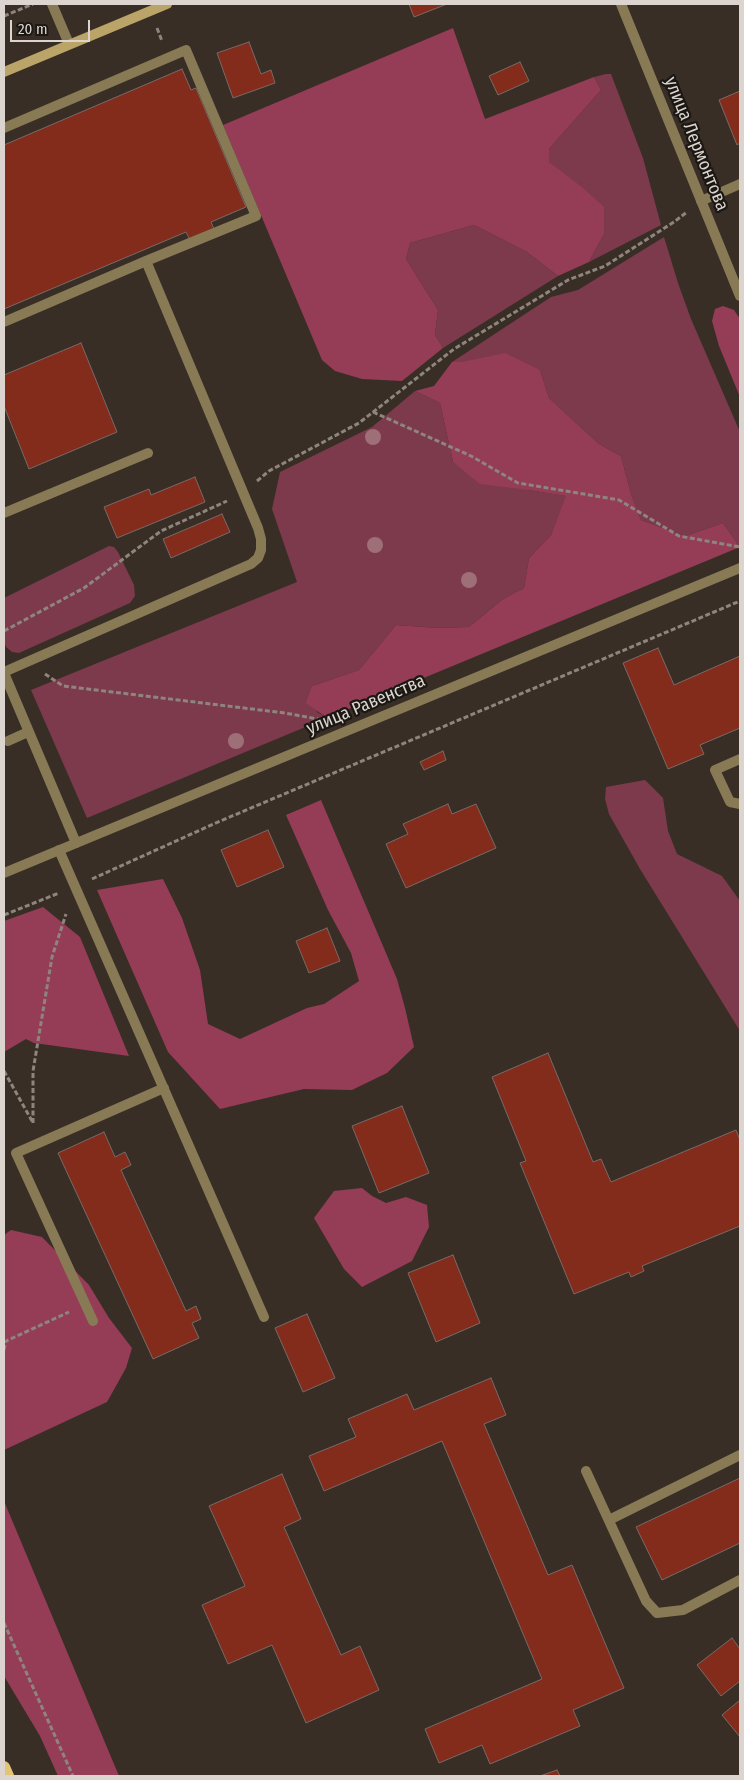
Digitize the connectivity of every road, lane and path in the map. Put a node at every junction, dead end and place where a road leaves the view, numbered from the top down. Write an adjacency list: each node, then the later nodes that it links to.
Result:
1 (34, 4): 5 (path)
2 (52, 4): 6 (street)
3 (166, 4): 6 (main road)
4 (621, 4): 10 (street, улица Лермонтова)
5 (4, 16)
6 (69, 44): 7 (main road)
7 (4, 72)
8 (4, 128): 11 (street)
9 (740, 184): 10 (street)
10 (702, 201): 12 (street, улица Лермонтова); 14 (path)
11 (146, 261): 13 (street); 16 (street)
12 (740, 296)
13 (4, 322)
14 (373, 412): 16 (path); 18 (path)
15 (148, 453): 17 (street)
16 (244, 492): 21 (path); 22 (street)
17 (4, 513)
18 (740, 547)
19 (740, 568): 24 (street, улица Равенства)
20 (740, 601): 32 (path)
21 (4, 631)
22 (28, 662): 23 (street); 24 (path)
23 (4, 673): 25 (street)
24 (358, 726): 29 (street, улица Равенства)
25 (28, 732): 26 (street); 29 (street)
26 (8, 741)
27 (740, 759): 28 (street)
28 (740, 804)
29 (76, 843): 30 (street, улица Равенства)
30 (59, 850): 31 (street, улица Равенства); 32 (street)
31 (4, 873)
32 (75, 887): 33 (path); 35 (street); 36 (path)
33 (4, 915)
34 (4, 1071): 36 (path)
35 (164, 1088): 37 (street); 39 (street)
36 (33, 1123): 37 (path)
37 (43, 1141): 38 (street)
38 (85, 1305): 40 (street); 41 (path)
39 (264, 1317)
40 (93, 1321)
41 (5, 1341): 42 (path)
42 (4, 1350)
43 (740, 1455): 45 (street)
44 (586, 1471): 45 (street)
45 (609, 1520): 46 (street)
46 (740, 1580)
47 (4, 1623): 50 (path)
48 (4, 1767): 49 (main road)
49 (8, 1776)
50 (73, 1776)

